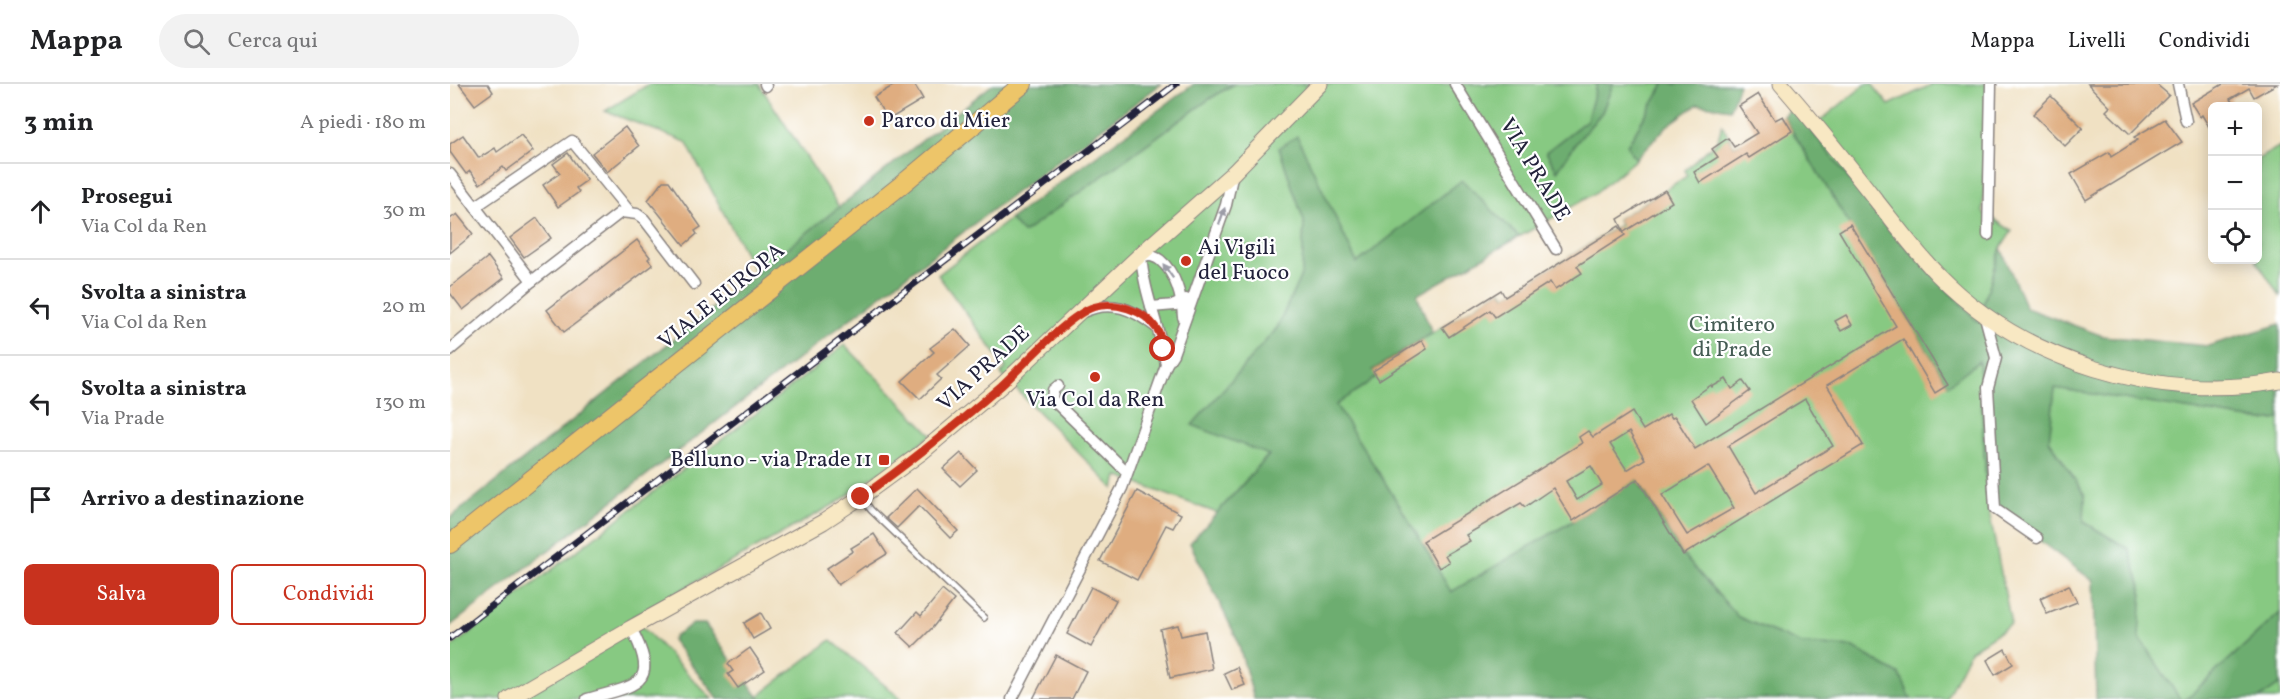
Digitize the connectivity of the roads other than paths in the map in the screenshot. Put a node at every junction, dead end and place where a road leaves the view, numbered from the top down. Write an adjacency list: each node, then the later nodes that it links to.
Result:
1 (1023, 84): 31 (main road, VIALE EUROPA)
2 (1320, 84): 8 (main road, VIA PRADE)
3 (1455, 84): 13 (street, VIA PRADE)
4 (1781, 84): 20 (main road)
5 (1991, 84): 12 (street)
6 (2178, 84): 7 (street)
7 (2186, 121)
8 (1234, 172): 14 (main road, VIA PRADE); 17 (street, one-way to 8)
9 (450, 174): 10 (street)
10 (475, 207): 11 (street); 15 (street)
11 (629, 212): 15 (street); 16 (street)
12 (1989, 235)
13 (1556, 249)
14 (1141, 254): 18 (street, one-way to 14); 19 (street); 21 (main road, VIA PRADE)
15 (532, 281): 24 (street)
16 (694, 284)
17 (1196, 291): 18 (street); 22 (street)
18 (1182, 301): 19 (street); 22 (street)
19 (1150, 307): 23 (street)
20 (1984, 313): 26 (main road); 30 (street)
21 (1078, 315): 23 (street); 29 (main road, VIA PRADE)
22 (1184, 322): 25 (street)
23 (1156, 327): 25 (street)
24 (450, 350)
25 (1166, 365): 28 (street)
26 (2280, 381)
27 (1058, 386): 28 (street)
28 (1127, 472): 36 (street)
29 (861, 497): 32 (lane); 33 (main road, VIA PRADE)
30 (2037, 538)
31 (450, 543)
32 (984, 618)
33 (631, 627): 34 (main road, VIA PRADE); 35 (street)
34 (509, 699)
35 (587, 699)
36 (1012, 699)

